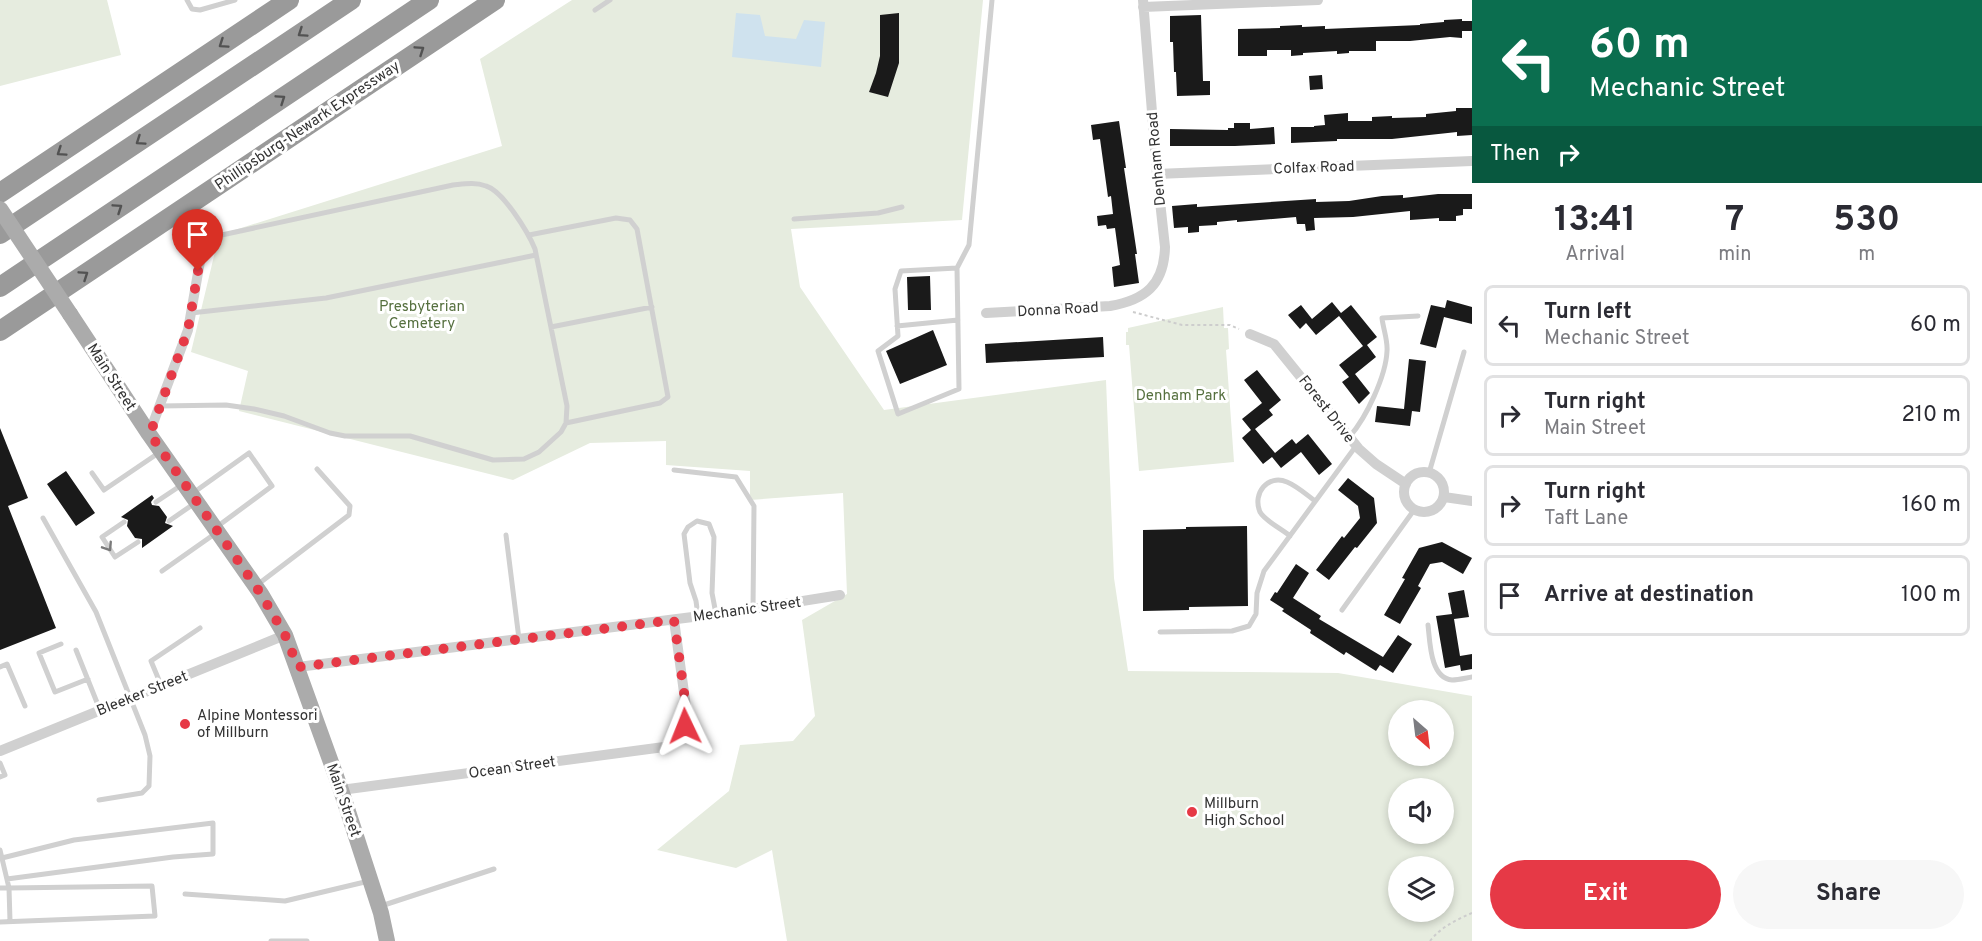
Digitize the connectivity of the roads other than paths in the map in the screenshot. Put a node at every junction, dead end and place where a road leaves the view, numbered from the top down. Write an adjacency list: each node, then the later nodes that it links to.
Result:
1 (187, 0): 2 (lane)
2 (235, 0)
3 (289, 0): 15 (highway, one-way to 15)
4 (351, 0): 19 (highway, one-way to 19)
5 (429, 0): 24 (highway, one-way to 5)
6 (495, 0): 33 (highway, Phillipsburg-Newark Expressway, one-way to 6)
7 (610, 0): 12 (lane)
8 (992, 0): 23 (lane)
9 (1318, 0): 10 (street)
10 (1288, 1): 11 (street)
11 (1143, 3): 14 (street, Denham Road)
12 (595, 10)
13 (1472, 160): 14 (street, Colfax Road)
14 (1157, 174): 25 (street, Denham Road)
15 (0, 193)
16 (902, 207): 18 (lane)
17 (0, 209): 38 (main road, Main Street, bridge)
18 (794, 219)
19 (0, 234)
20 (529, 235): 21 (lane); 22 (lane); 26 (lane)
21 (202, 250): 27 (street)
22 (536, 255): 27 (lane); 31 (lane)
23 (957, 268): 30 (lane); 32 (lane)
24 (0, 287)
25 (1129, 303): 28 (street, Donna Road)
26 (652, 307): 31 (lane); 37 (lane)
27 (191, 313): 36 (street)
28 (986, 313)
29 (1418, 316): 39 (lane)
30 (958, 320): 32 (lane); 32 (lane)
31 (551, 327): 37 (lane)
32 (897, 327)
33 (0, 331)
34 (1250, 334): 39 (street, Forest Drive)
35 (1464, 352): 44 (lane)
36 (160, 406): 37 (lane); 38 (street)
37 (566, 423)
38 (150, 434): 40 (main road, Main Street)
39 (1352, 442): 45 (street, Forest Drive); 48 (lane)
40 (161, 451): 43 (lane); 46 (main road, Main Street)
41 (317, 469): 60 (lane)
42 (674, 470): 62 (lane)
43 (92, 473)
44 (1429, 473): 45 (street); 47 (street)
45 (1406, 483): 51 (street)
46 (191, 493): 50 (lane); 53 (lane); 55 (main road, Main Street); 55 (lane)
47 (1443, 497): 49 (street); 51 (street)
48 (1315, 501): 57 (lane); 57 (lane)
49 (1472, 501)
50 (156, 502)
51 (1414, 510): 63 (lane)
52 (43, 518): 79 (lane)
53 (169, 521)
54 (124, 522): 58 (lane, one-way to 58)
55 (217, 530): 59 (lane); 60 (main road, Main Street)
56 (506, 535): 71 (lane)
57 (1290, 536): 69 (lane)
58 (138, 542)
59 (162, 571)
60 (256, 586): 70 (main road, Main Street)
61 (840, 595): 62 (street, Mechanic Street)
62 (753, 609): 64 (street, Mechanic Street)
63 (1342, 610)
64 (716, 614): 65 (street, Mechanic Street); 65 (lane)
65 (698, 616): 66 (street, Mechanic Street)
66 (674, 620): 71 (street, Mechanic Street); 85 (street, Ocean Street)
67 (1428, 625): 76 (lane)
68 (200, 628): 78 (lane)
69 (1160, 632)
70 (285, 635): 74 (main road, Main Street); 78 (street, Bleeker Street)
71 (519, 639): 74 (street, Mechanic Street)
72 (62, 644): 77 (lane)
73 (76, 650): 77 (lane)
74 (298, 667): 85 (main road, Main Street)
75 (0, 668): 80 (lane)
76 (1472, 677)
77 (88, 679): 81 (lane)
78 (161, 685): 79 (street, Bleeker Street)
79 (130, 698): 81 (street, Bleeker Street); 86 (lane)
80 (25, 706)
81 (100, 710): 82 (street, Bleeker Street)
82 (1, 748)
83 (0, 763): 84 (lane)
84 (0, 777)
85 (340, 790): 91 (main road, Main Street)
86 (99, 800)
87 (0, 850): 88 (lane)
88 (2, 858): 90 (lane); 90 (lane)
89 (494, 869): 95 (lane)
90 (7, 879): 93 (lane)
91 (371, 881): 94 (lane); 95 (main road, Main Street)
92 (0, 888): 93 (lane)
93 (9, 888): 97 (lane); 97 (lane)
94 (185, 894)
95 (379, 907): 100 (main road, Main Street)
96 (0, 921): 97 (lane)
97 (10, 921)
98 (271, 941): 99 (lane)
99 (307, 941)
100 (387, 941)

